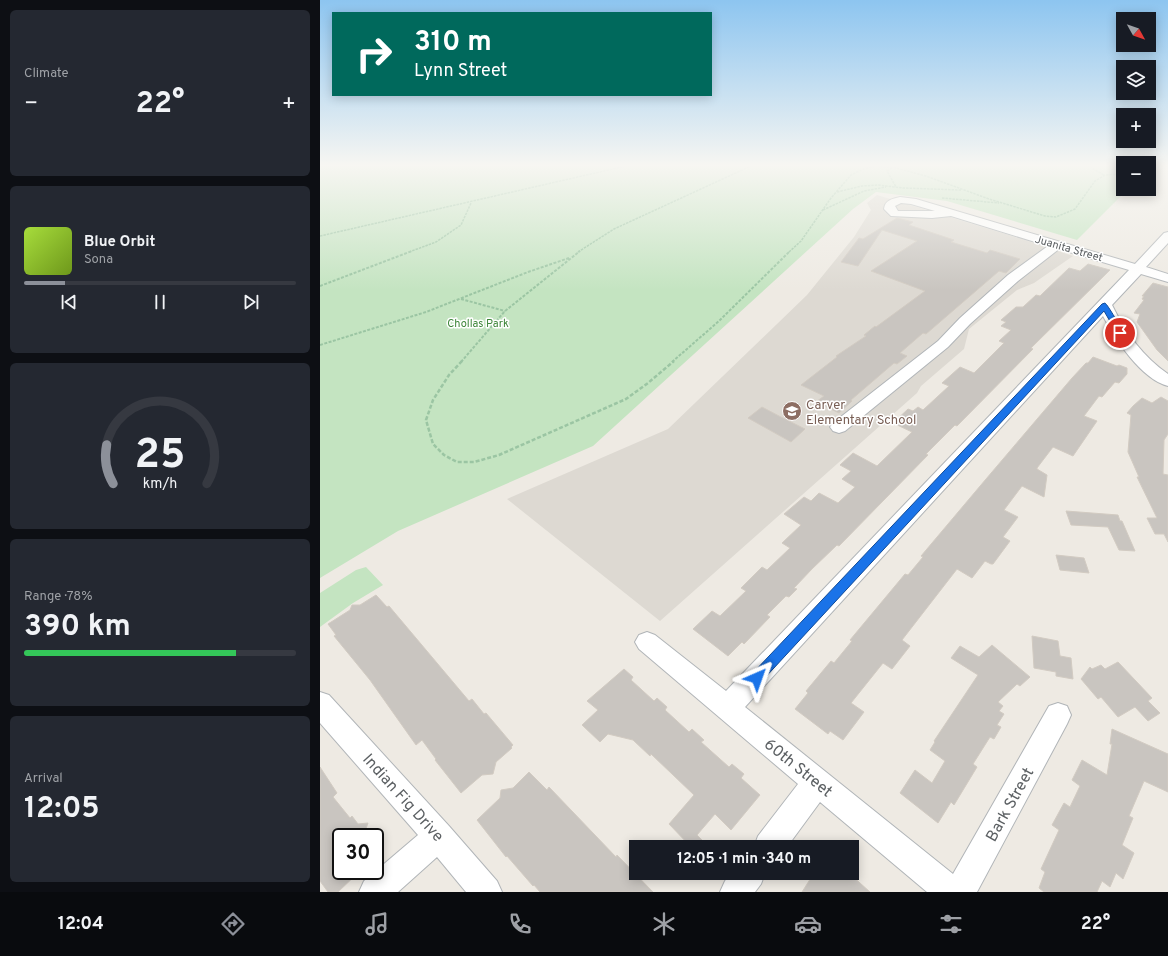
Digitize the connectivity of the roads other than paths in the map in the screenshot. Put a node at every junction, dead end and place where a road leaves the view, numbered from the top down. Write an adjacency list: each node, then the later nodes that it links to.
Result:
1 (890, 207): 3 (street, Juanita Street)
2 (931, 207): 5 (street, Juanita Street)
3 (895, 214)
4 (1168, 236): 6 (street)
5 (1057, 245): 6 (street, Juanita Street); 10 (street)
6 (1138, 269): 7 (street, Juanita Street); 8 (street)
7 (1168, 278)
8 (1105, 305): 9 (street); 13 (street)
9 (1168, 381)
10 (840, 427)
11 (647, 642): 13 (street, 60th Street)
12 (320, 704): 16 (street, Indian Fig Drive)
13 (727, 708): 15 (street, 60th Street)
14 (1058, 715): 23 (street, Bark Street)
15 (817, 782): 17 (street); 22 (street, 60th Street)
16 (438, 836): 19 (street); 20 (street, Indian Fig Drive)
17 (774, 840)
18 (745, 880): 21 (street)
19 (375, 892)
20 (486, 892)
21 (736, 892)
22 (951, 892)
23 (960, 892)

